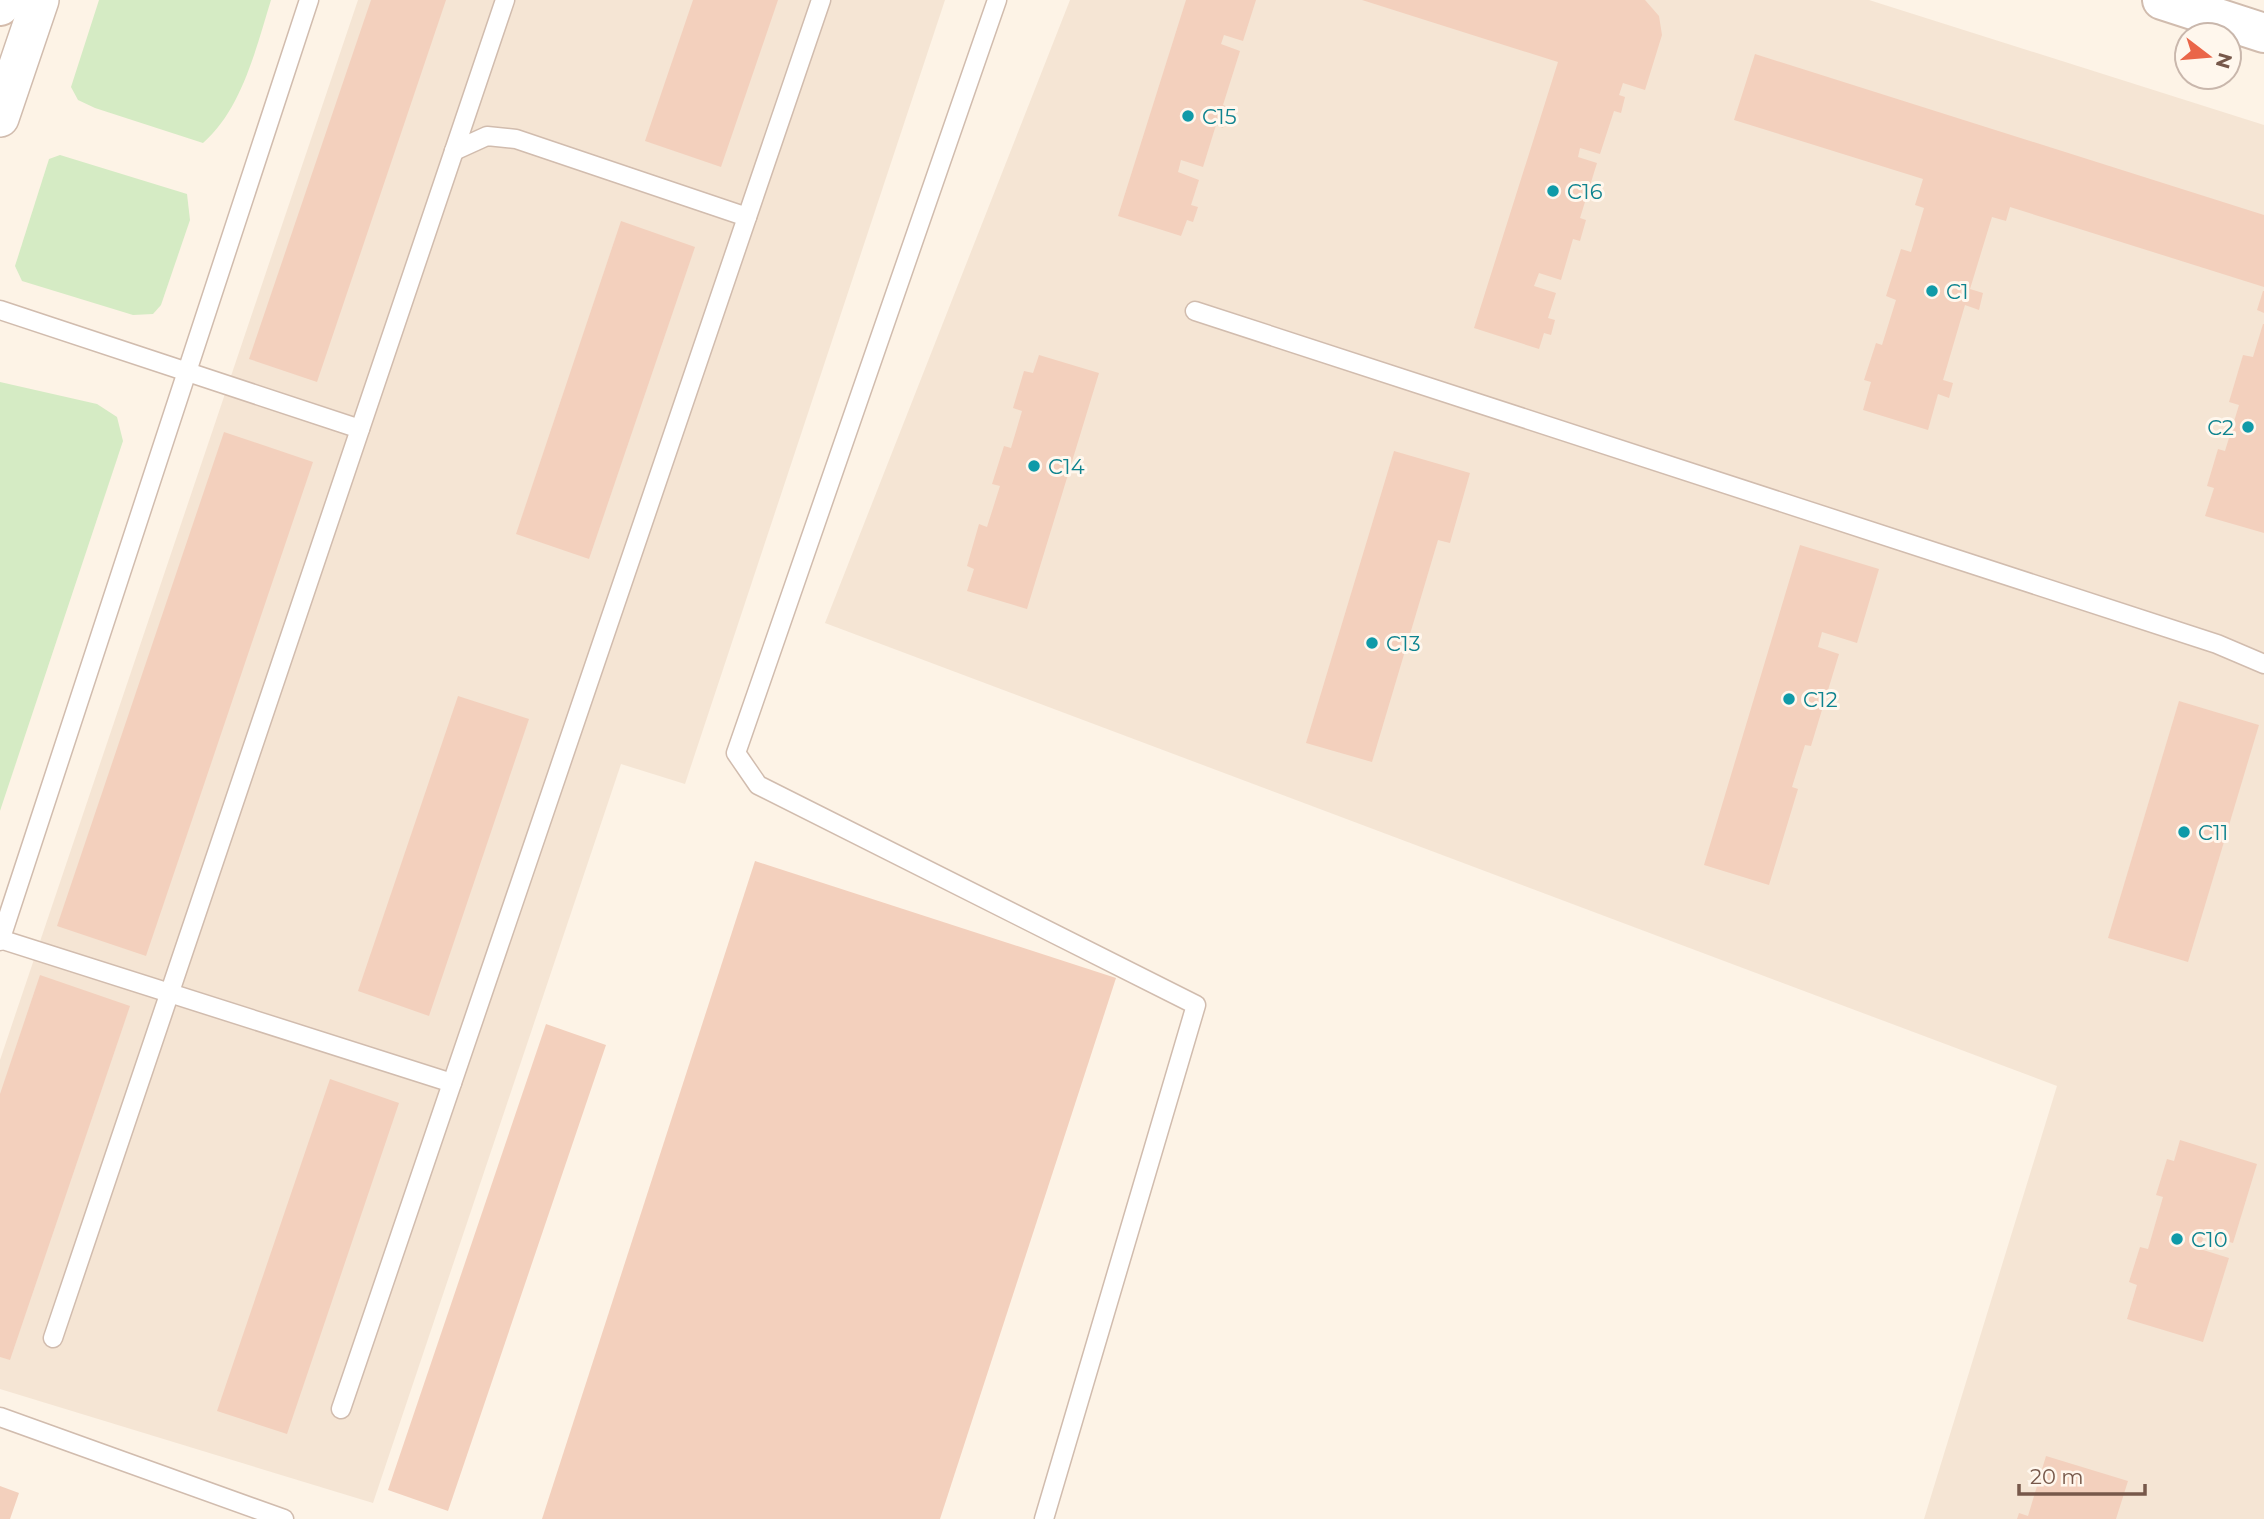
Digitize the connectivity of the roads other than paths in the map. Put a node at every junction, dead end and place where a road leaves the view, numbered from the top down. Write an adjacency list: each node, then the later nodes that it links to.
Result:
1 (2, 0): 8 (street)
2 (40, 0): 10 (street)
3 (309, 0): 15 (lane)
4 (505, 0): 11 (lane)
5 (821, 0): 12 (lane)
6 (996, 0): 25 (lane)
7 (2162, 0): 9 (street)
8 (0, 6)
9 (2264, 33)
10 (0, 118)
11 (454, 151): 12 (lane); 16 (lane)
12 (747, 217): 20 (lane)
13 (0, 310): 15 (lane)
14 (1195, 311): 17 (lane)
15 (187, 372): 16 (lane); 18 (lane)
16 (360, 429): 19 (lane)
17 (2264, 664)
18 (0, 939): 19 (lane)
19 (169, 993): 20 (lane); 21 (lane)
20 (452, 1083): 22 (lane)
21 (53, 1338)
22 (341, 1409)
23 (0, 1417): 24 (lane)
24 (284, 1519)
25 (1044, 1519)

